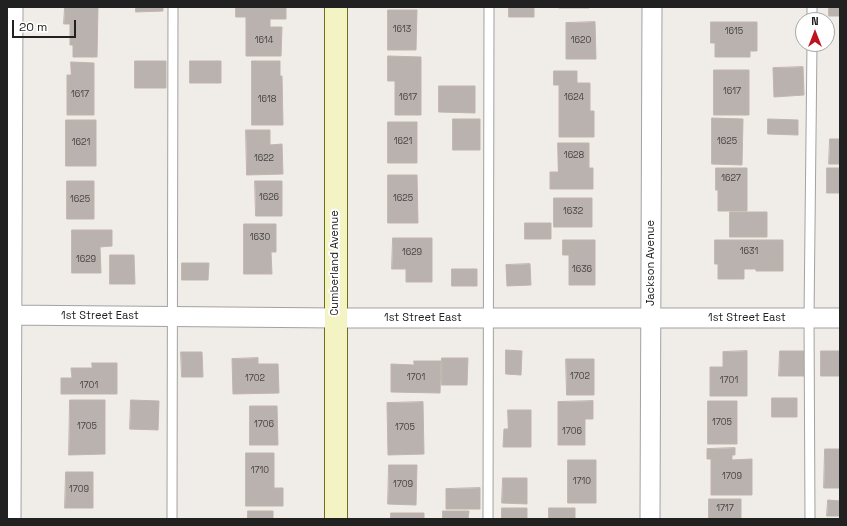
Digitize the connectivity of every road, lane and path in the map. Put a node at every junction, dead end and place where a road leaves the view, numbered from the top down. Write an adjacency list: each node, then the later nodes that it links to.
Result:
1 (14, 7): 7 (street)
2 (173, 7): 8 (lane)
3 (336, 7): 9 (main road, Cumberland Avenue)
4 (489, 7): 10 (lane)
5 (652, 7): 11 (street, Jackson Avenue)
6 (812, 52): 12 (lane)
7 (10, 315): 8 (street, 1st Street East); 14 (street)
8 (172, 317): 9 (street, 1st Street East); 15 (lane)
9 (335, 318): 10 (street, 1st Street East); 16 (main road, Cumberland Avenue)
10 (489, 318): 11 (street, 1st Street East); 17 (lane)
11 (650, 318): 12 (street, 1st Street East); 18 (street, Jackson Avenue)
12 (809, 318): 13 (street, 1st Street East); 19 (lane)
13 (840, 318)
14 (11, 519)
15 (172, 519)
16 (336, 519)
17 (488, 519)
18 (650, 519)
19 (810, 519)

